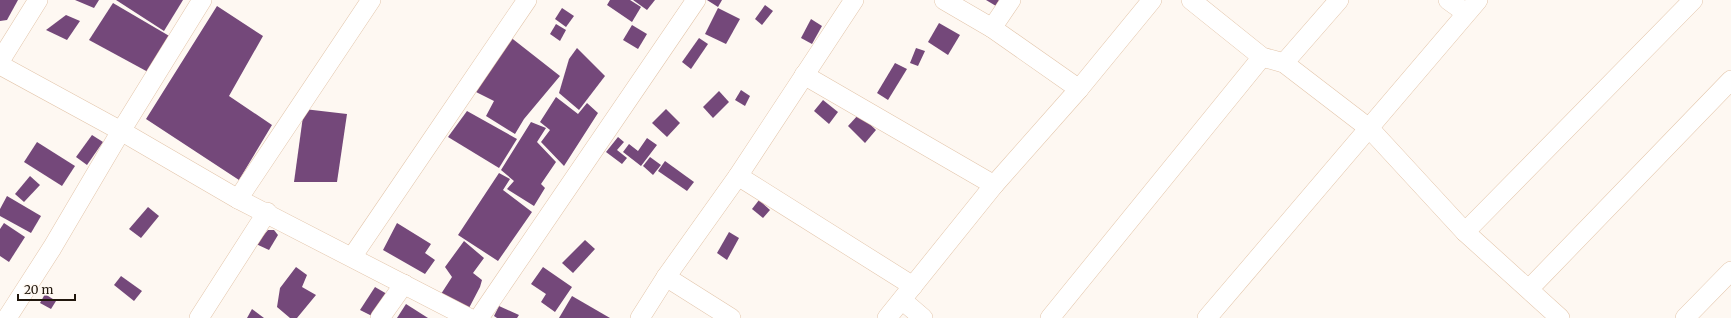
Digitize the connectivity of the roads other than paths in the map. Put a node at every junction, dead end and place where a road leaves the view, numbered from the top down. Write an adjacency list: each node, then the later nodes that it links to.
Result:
1 (38, 0): 17 (street)
2 (202, 0): 24 (street)
3 (371, 0): 27 (street)
4 (527, 0): 30 (street)
5 (696, 0): 40 (street)
6 (854, 0): 20 (street)
7 (944, 0): 15 (street)
8 (1010, 0): 15 (street)
9 (1152, 0): 22 (street)
10 (1192, 0): 16 (street)
11 (1339, 0): 18 (street)
12 (1448, 0): 14 (street)
13 (1692, 0): 29 (street)
14 (1472, 6): 23 (street)
15 (992, 28): 22 (street)
16 (1262, 57): 18 (street); 45 (street)
17 (0, 61)
18 (1284, 63): 23 (street)
19 (0, 66): 24 (street)
20 (804, 75): 25 (street); 26 (street)
21 (1731, 80): 34 (street)
22 (1079, 89): 26 (street)
23 (1370, 129): 29 (street); 46 (street)
24 (121, 131): 27 (street); 36 (street)
25 (738, 176): 32 (street); 35 (street)
26 (994, 185): 35 (street)
27 (238, 199): 28 (street)
28 (267, 212): 30 (street); 37 (street)
29 (1465, 232): 34 (street)
30 (352, 257): 33 (street)
31 (1731, 271): 48 (street)
32 (666, 276): 41 (street); 42 (street)
33 (404, 284): 38 (street); 39 (street)
34 (1529, 289): 47 (street)
35 (908, 293): 43 (street); 44 (street)
36 (7, 318)
37 (199, 318)
38 (380, 318)
39 (469, 318)
40 (479, 318)
41 (640, 318)
42 (731, 318)
43 (887, 318)
44 (923, 318)
45 (1050, 318)
46 (1207, 318)
47 (1560, 318)
48 (1685, 318)

